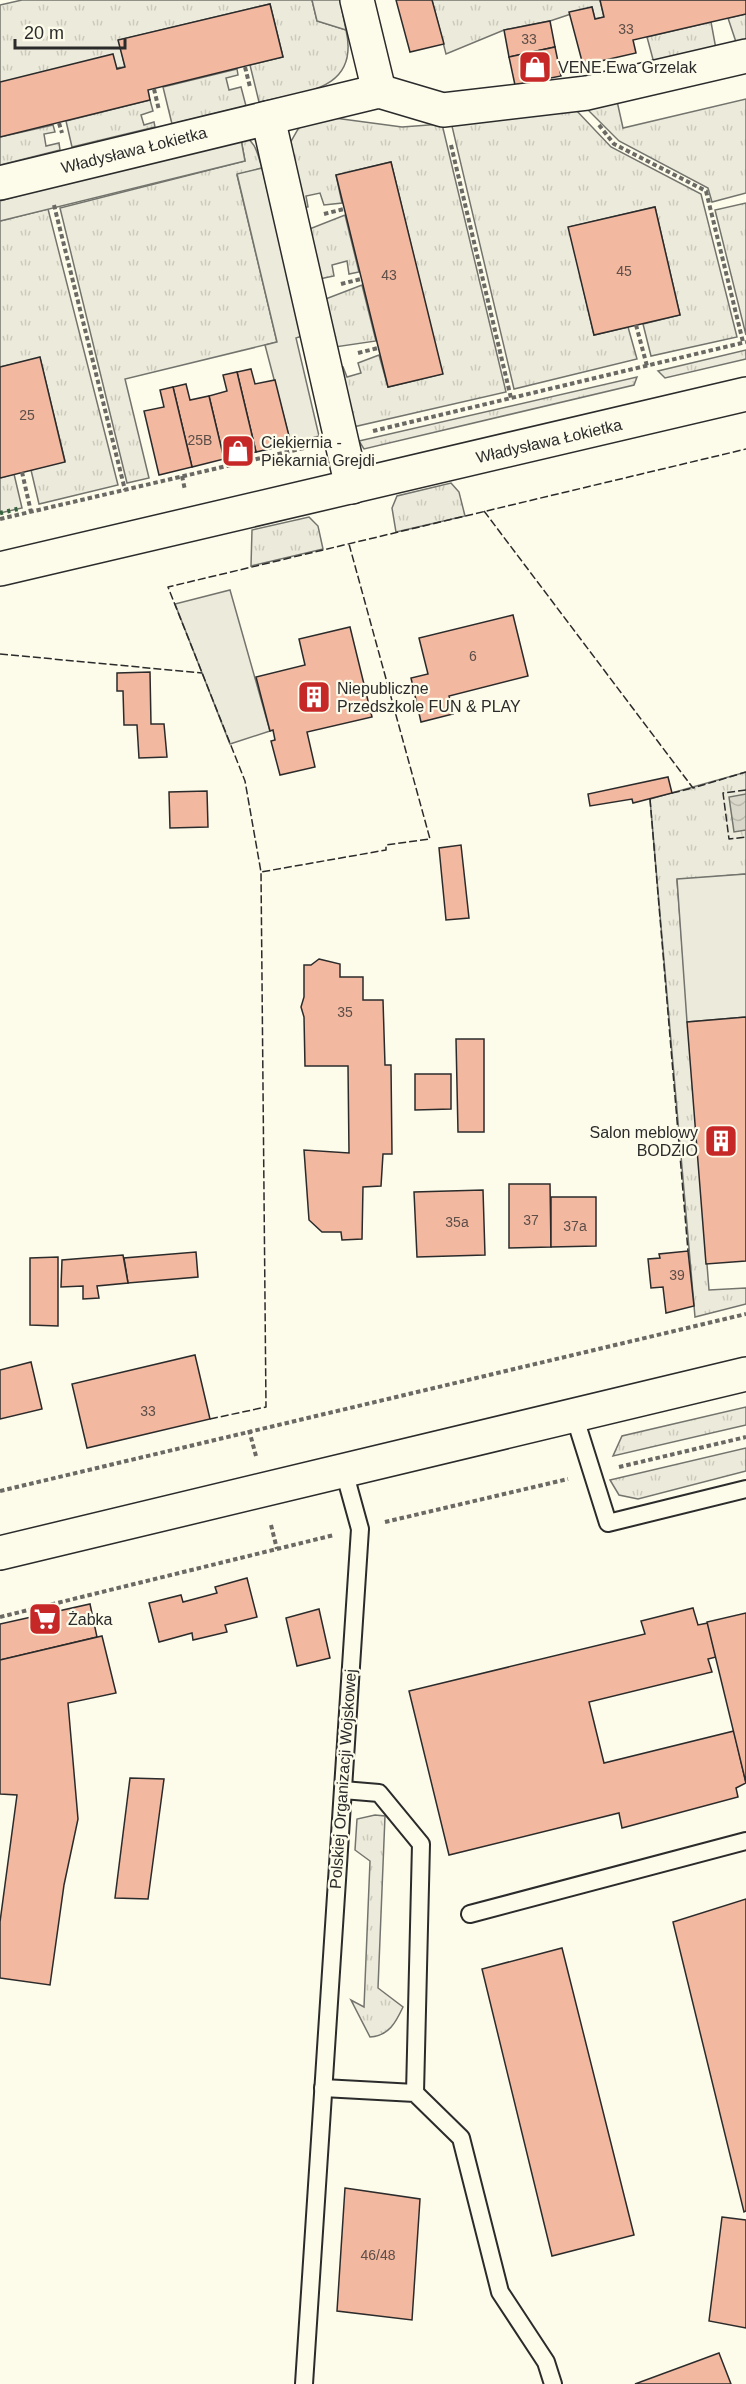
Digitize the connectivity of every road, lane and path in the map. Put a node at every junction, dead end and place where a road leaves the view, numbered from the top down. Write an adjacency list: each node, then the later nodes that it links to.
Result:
1 (357, 0): 3 (street)
2 (746, 56): 4 (street)
3 (379, 91): 5 (street); 6 (street, Władysława Łokietka)
4 (573, 95): 5 (street); 10 (path)
5 (443, 110): 13 (path)
6 (268, 118): 7 (street, Władysława Łokietka); 15 (street)
7 (45, 171): 8 (street, Władysława Łokietka); 16 (path)
8 (0, 183)
9 (636, 325): 11 (path)
10 (743, 342)
11 (647, 366)
12 (746, 394): 15 (street, Władysława Łokietka)
13 (511, 398)
14 (22, 472): 17 (path)
15 (352, 487): 18 (street, Władysława Łokietka)
16 (125, 490)
17 (32, 512)
18 (0, 569)
19 (746, 1314): 24 (path)
20 (746, 1374): 21 (street)
21 (574, 1415): 22 (street); 23 (lane)
22 (344, 1471): 25 (street); 26 (lane, Polskiej Organizacji Wojskowej)
23 (746, 1489)
24 (0, 1491)
25 (0, 1553)
26 (343, 1790): 29 (lane, Polskiej Organizacji Wojskowej); 30 (lane)
27 (746, 1841): 28 (lane)
28 (470, 1914)
29 (323, 2088): 30 (lane); 31 (lane, Polskiej Organizacji Wojskowej)
30 (414, 2093): 32 (lane)
31 (304, 2384)
32 (553, 2384)

